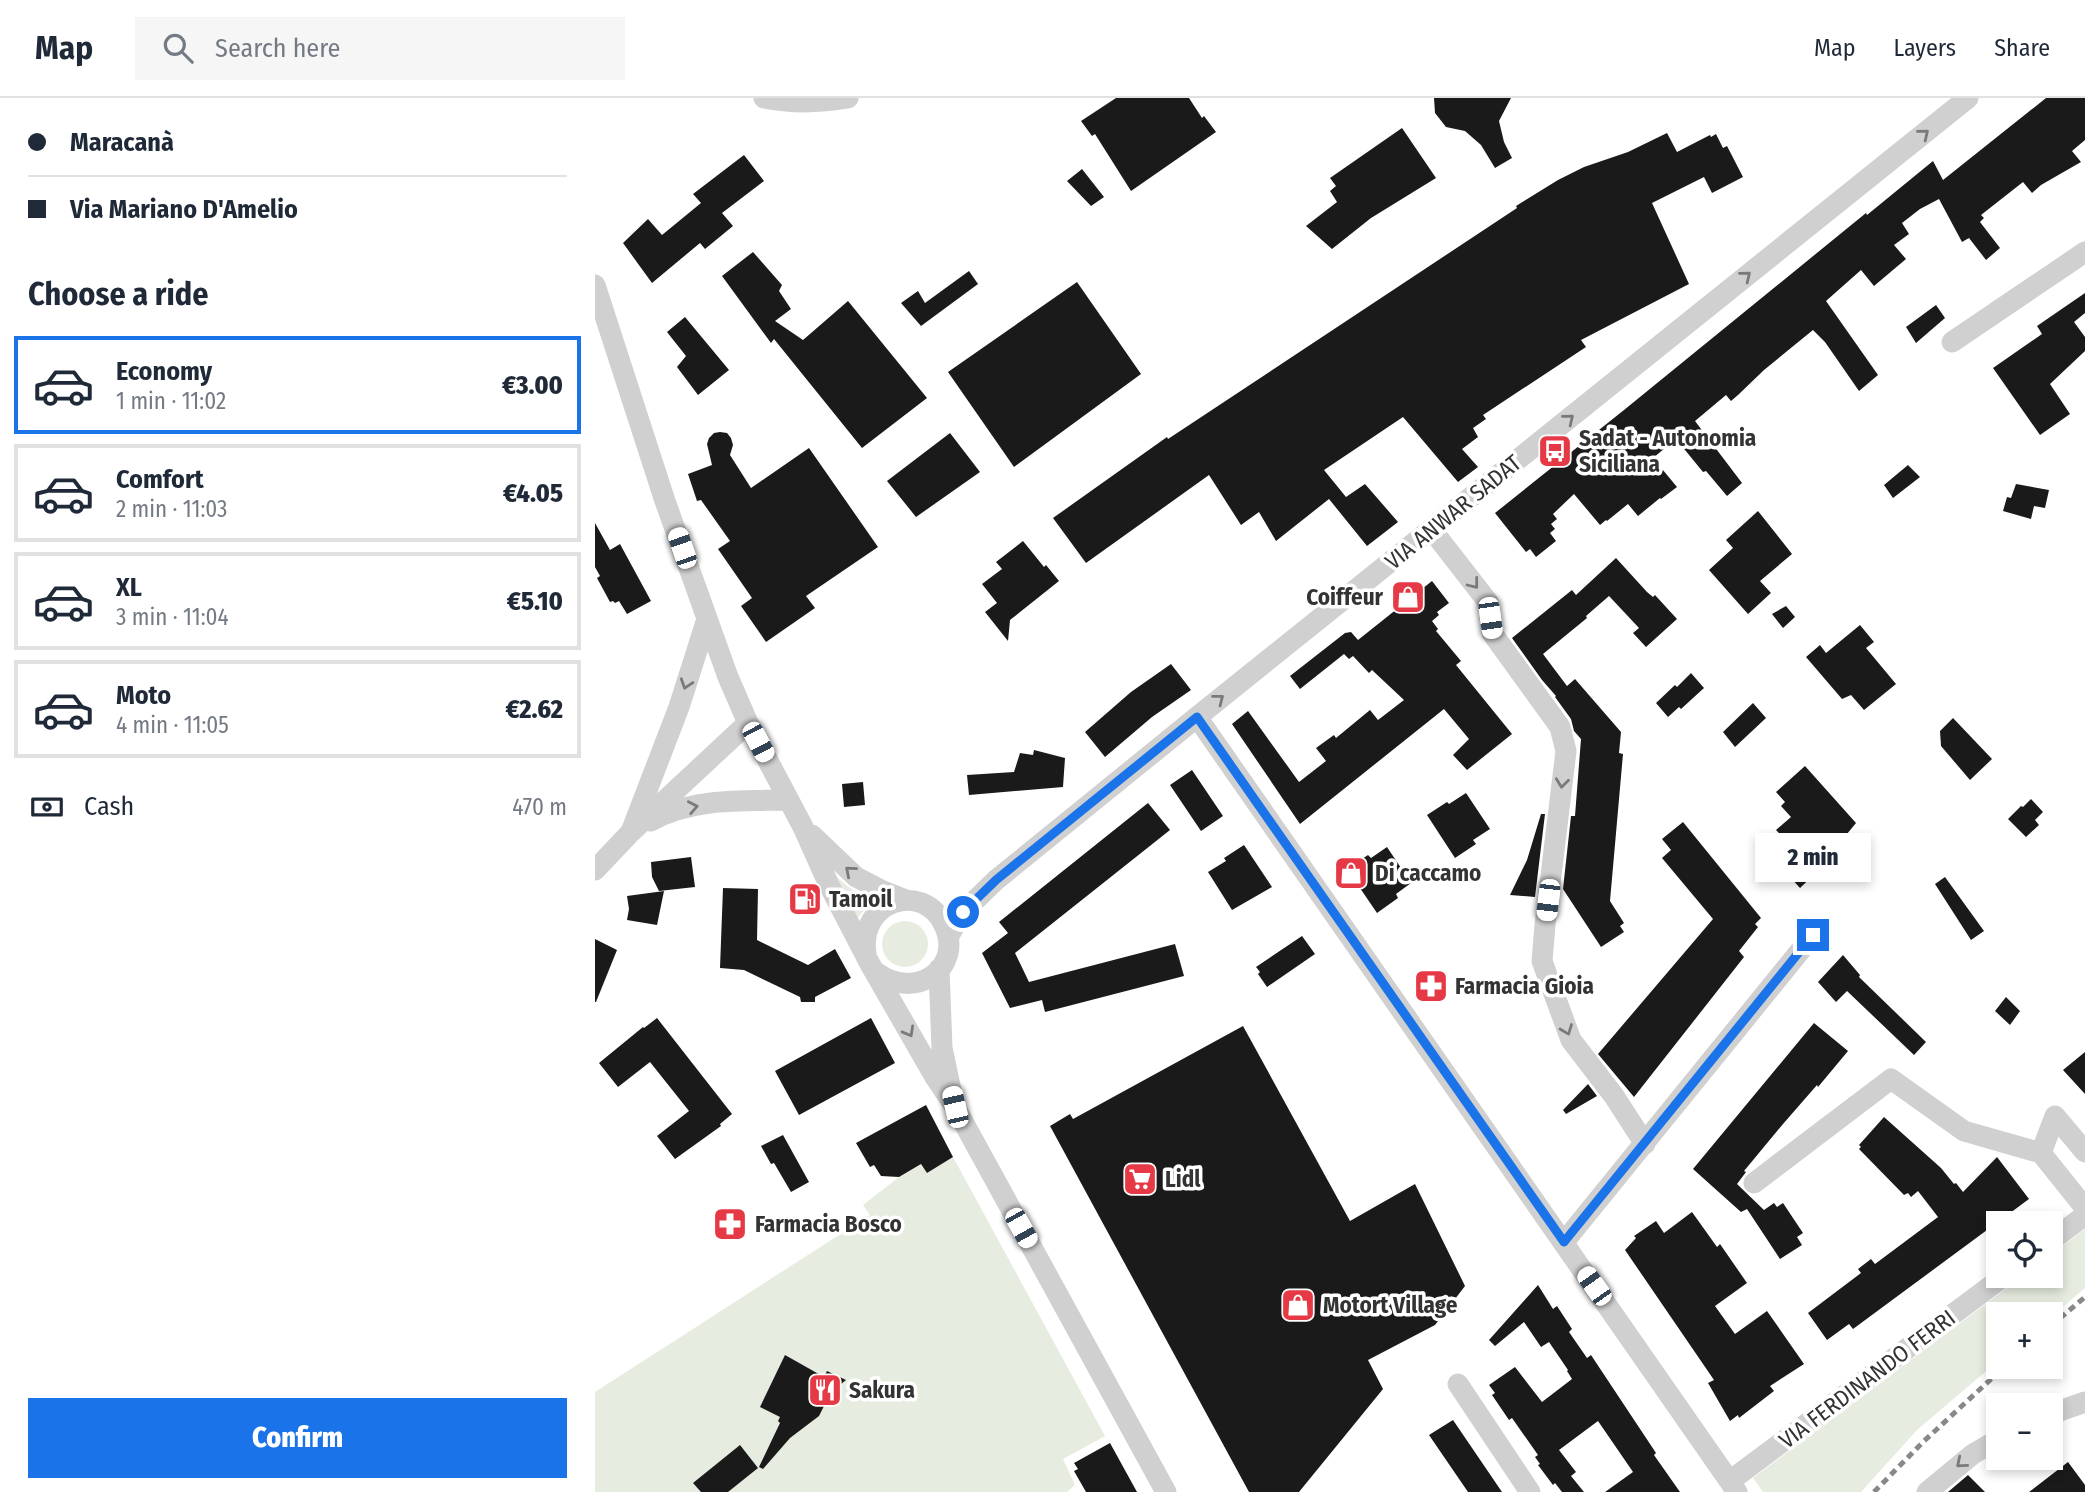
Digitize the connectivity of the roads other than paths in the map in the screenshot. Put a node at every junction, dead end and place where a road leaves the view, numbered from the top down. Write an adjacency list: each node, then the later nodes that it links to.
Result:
1 (764, 98): 2 (street)
2 (848, 98)
3 (1968, 98): 7 (street, VIA ANWAR SADAT, one-way to 3)
4 (2085, 253): 6 (street)
5 (595, 285): 8 (street)
6 (1952, 342)
7 (1432, 530): 9 (street, VIA ANWAR SADAT, one-way to 7); 21 (street, one-way to 21)
8 (707, 620): 10 (street); 13 (street, one-way to 13)
9 (1197, 717): 17 (street, VIA ANWAR SADAT); 28 (street)
10 (748, 723): 11 (street); 13 (street)
11 (788, 800): 12 (street); 13 (street, one-way to 11)
12 (803, 827): 15 (street, one-way to 12); 18 (street)
13 (631, 832): 14 (street)
14 (595, 870)
15 (906, 900): 17 (street); 18 (street)
16 (1813, 935): 21 (street)
17 (948, 937): 19 (street)
18 (871, 964): 19 (street); 20 (street, one-way to 20)
19 (939, 969): 20 (street)
20 (955, 1107): 35 (street)
21 (1645, 1144): 28 (street)
22 (2085, 1152): 23 (street)
23 (2041, 1153): 24 (street); 25 (street)
24 (1754, 1183)
25 (2085, 1208)
26 (2085, 1215): 27 (street)
27 (2063, 1232)
28 (1564, 1242): 34 (street)
29 (1989, 1288): 34 (street, VIA FERDINANDO FERRI)
30 (1458, 1384): 36 (street)
31 (2085, 1402): 32 (street)
32 (2063, 1410)
33 (1986, 1446): 37 (street, one-way to 37)
34 (1733, 1487)
35 (1165, 1492)
36 (1530, 1492)
37 (1927, 1492)

